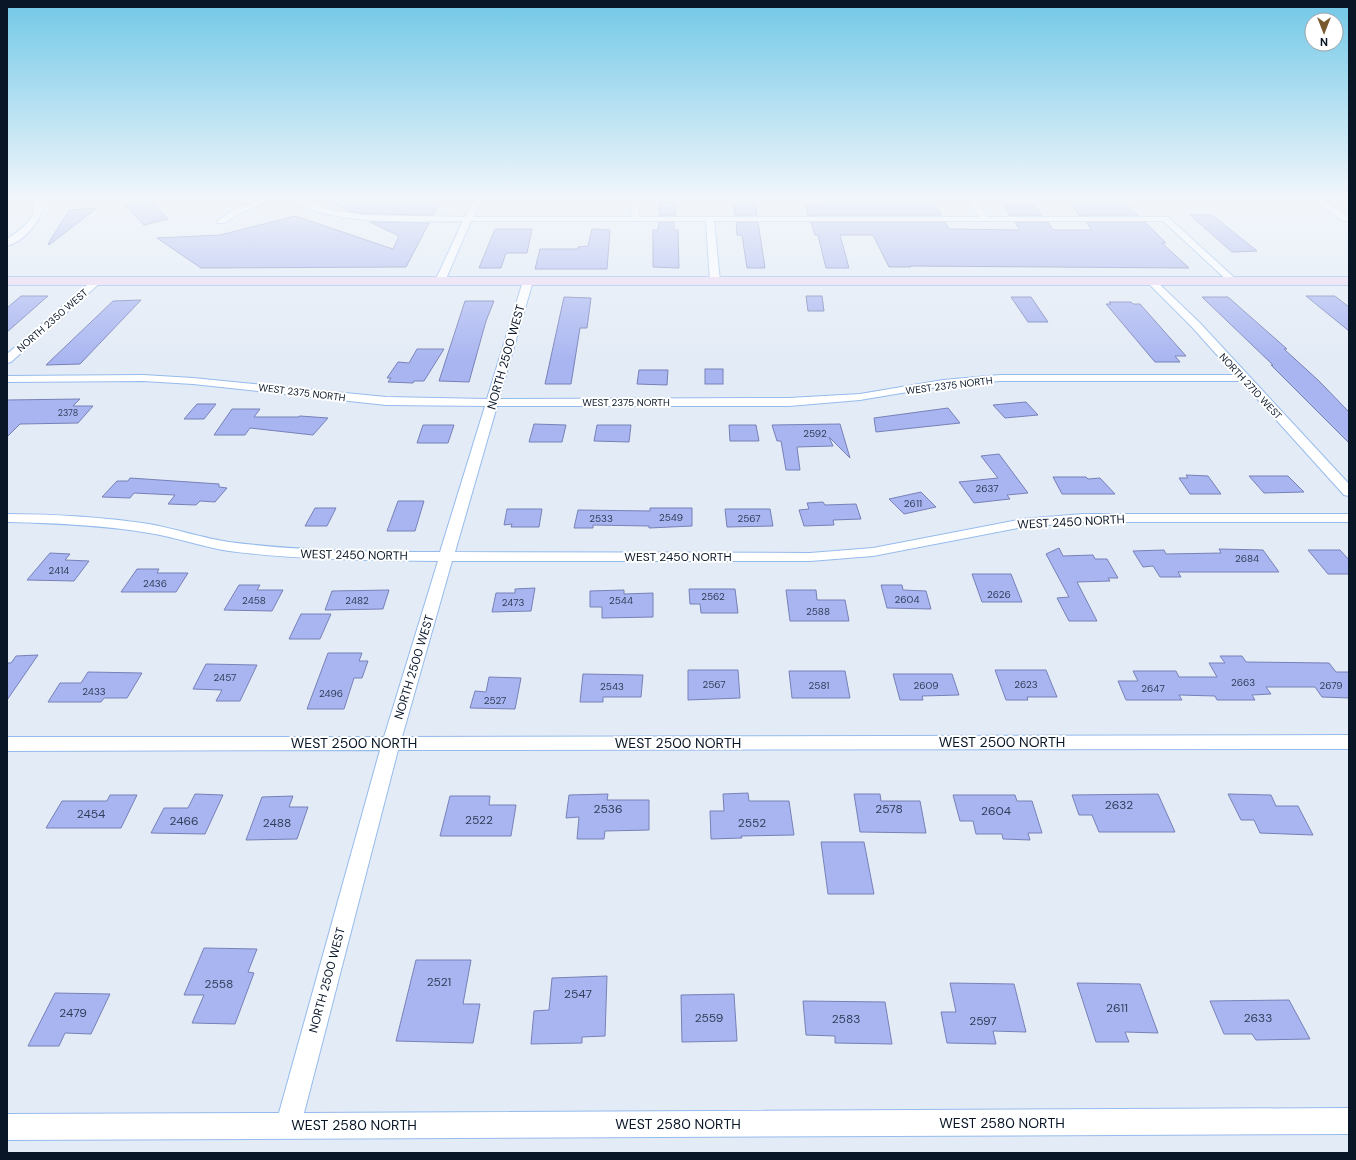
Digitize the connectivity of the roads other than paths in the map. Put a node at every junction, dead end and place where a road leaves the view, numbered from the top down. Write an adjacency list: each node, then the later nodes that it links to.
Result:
1 (454, 252): 6 (street)
2 (713, 252): 8 (street)
3 (1201, 252): 10 (street)
4 (7, 281): 5 (street)
5 (97, 281): 6 (street); 12 (street, NORTH 2350 WEST)
6 (440, 281): 7 (street)
7 (528, 281): 8 (street); 15 (street, NORTH 2500 WEST)
8 (715, 281): 9 (street)
9 (1151, 281): 10 (street); 13 (street, NORTH 2710 WEST)
10 (1233, 281): 11 (street)
11 (1348, 281)
12 (7, 360)
13 (1244, 378): 15 (street, WEST 2375 NORTH); 16 (street, NORTH 2710 WEST)
14 (7, 379): 15 (street, WEST 2375 NORTH)
15 (492, 403): 19 (street, NORTH 2500 WEST)
16 (1349, 492)
17 (7, 518): 19 (street, WEST 2450 NORTH)
18 (1349, 518): 19 (street, WEST 2450 NORTH)
19 (447, 556): 21 (street, NORTH 2500 WEST)
20 (1349, 742): 21 (street, WEST 2500 NORTH)
21 (391, 743): 22 (street, WEST 2500 NORTH); 25 (street, NORTH 2500 WEST)
22 (7, 744)
23 (1349, 1121): 25 (street, WEST 2580 NORTH)
24 (7, 1126): 25 (street, WEST 2580 NORTH)
25 (288, 1126)

